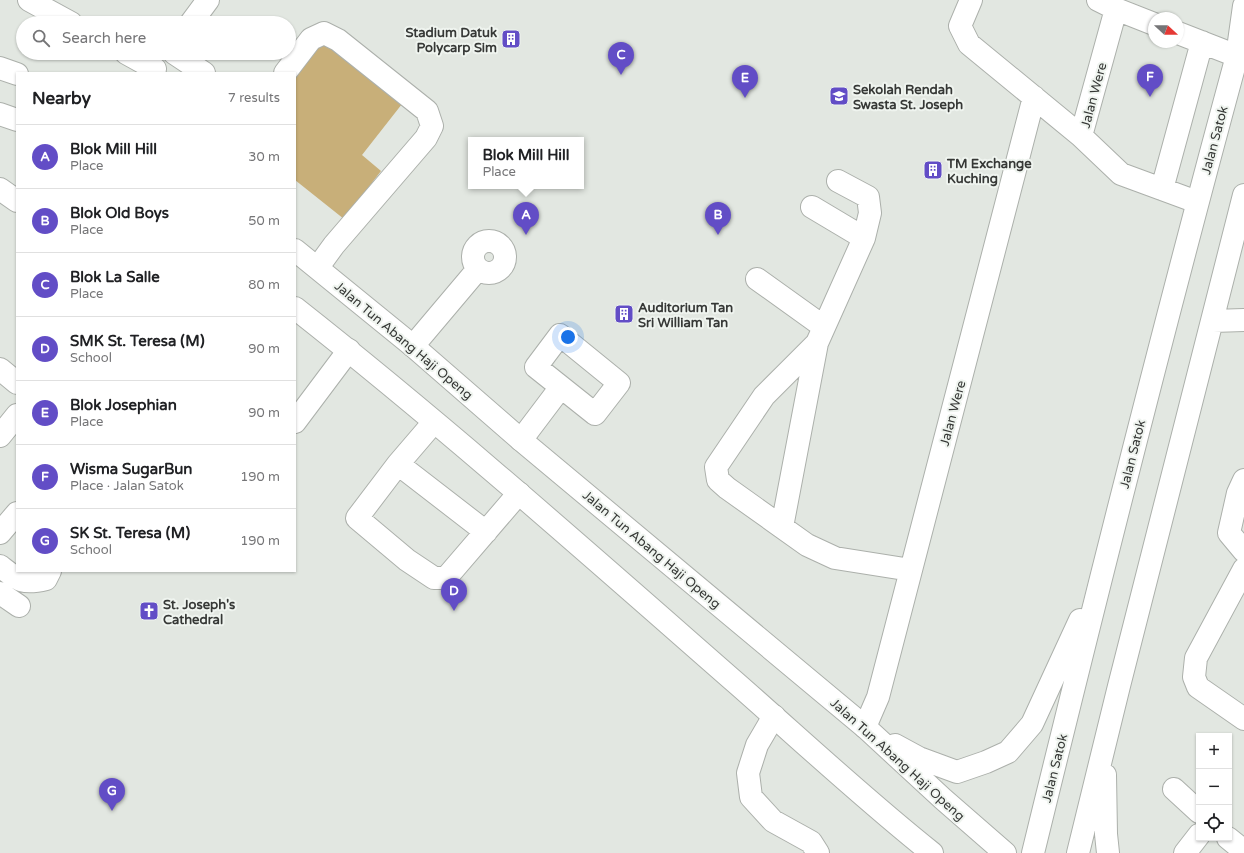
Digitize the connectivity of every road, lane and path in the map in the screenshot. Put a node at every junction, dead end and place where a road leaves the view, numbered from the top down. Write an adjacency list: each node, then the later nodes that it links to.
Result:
1 (29, 0): 6 (main road)
2 (971, 0): 22 (main road)
3 (203, 2): 7 (main road)
4 (1107, 5): 8 (main road, Jalan Were); 25 (main road, Jalan Were)
5 (1244, 6): 12 (main road, Jalan Satok)
6 (58, 16)
7 (195, 16)
8 (1148, 22)
9 (1184, 35): 11 (main road)
10 (1244, 36): 12 (main road, Jalan Satok)
11 (1202, 42): 12 (main road); 28 (main road)
12 (1237, 56): 31 (main road, Jalan Satok)
13 (296, 59): 36 (main road)
14 (145, 60): 17 (main road)
15 (184, 60): 19 (main road)
16 (295, 60): 20 (main road)
17 (158, 65)
18 (0, 68): 21 (main road)
19 (202, 72)
20 (286, 72)
21 (16, 74)
22 (1034, 97): 25 (main road); 64 (main road, Jalan Were)
23 (0, 114): 24 (main road)
24 (16, 120)
25 (1081, 136): 28 (main road, Jalan Were)
26 (838, 180): 34 (main road)
27 (0, 189): 30 (main road)
28 (1162, 189): 31 (main road, Jalan Were)
29 (1244, 195): 38 (main road)
30 (16, 200)
31 (1197, 202): 65 (main road, Jalan Satok)
32 (812, 207): 34 (main road)
33 (1243, 232): 38 (main road)
34 (864, 238): 43 (main road)
35 (296, 251): 36 (main road, Jalan Tun Abang Haji Openg)
36 (318, 268): 44 (main road, Jalan Tun Abang Haji Openg)
37 (478, 270): 44 (main road)
38 (1225, 274): 42 (main road)
39 (757, 279): 43 (main road)
40 (296, 309): 45 (main road)
41 (1244, 320): 42 (main road)
42 (1213, 321): 72 (main road)
43 (820, 335): 58 (main road); 58 (main road)
44 (413, 346): 53 (main road, Jalan Tun Abang Haji Openg)
45 (348, 350): 50 (main road); 51 (main road)
46 (0, 369): 47 (main road)
47 (16, 382)
48 (561, 387): 53 (main road)
49 (16, 417): 52 (main road)
50 (296, 421)
51 (434, 422): 54 (main road); 56 (main road)
52 (0, 436)
53 (521, 440): 71 (main road, Jalan Tun Abang Haji Openg)
54 (398, 464): 59 (main road); 59 (main road)
55 (1244, 480): 61 (main road)
56 (519, 493): 59 (main road); 69 (main road)
57 (16, 514): 60 (main road)
58 (782, 527): 64 (main road)
59 (486, 532)
60 (0, 533)
61 (1244, 551)
62 (0, 566): 66 (main road)
63 (1244, 569): 70 (main road)
64 (911, 570): 71 (main road, Jalan Were)
65 (1102, 570): 71 (main road); 83 (main road, Jalan Satok)
66 (50, 572)
67 (0, 593): 68 (main road)
68 (19, 606)
69 (774, 716): 75 (main road); 79 (main road)
70 (1244, 719)
71 (865, 727): 82 (main road, Jalan Tun Abang Haji Openg)
72 (1105, 744): 84 (main road); 85 (main road)
73 (1174, 789): 74 (main road)
74 (1196, 809)
75 (887, 818): 80 (main road); 81 (main road)
76 (1196, 839): 86 (main road)
77 (1231, 841): 78 (main road)
78 (1244, 852)
79 (818, 853)
80 (911, 853)
81 (932, 853)
82 (1005, 853)
83 (1033, 853)
84 (1078, 853)
85 (1108, 853)
86 (1185, 853)

